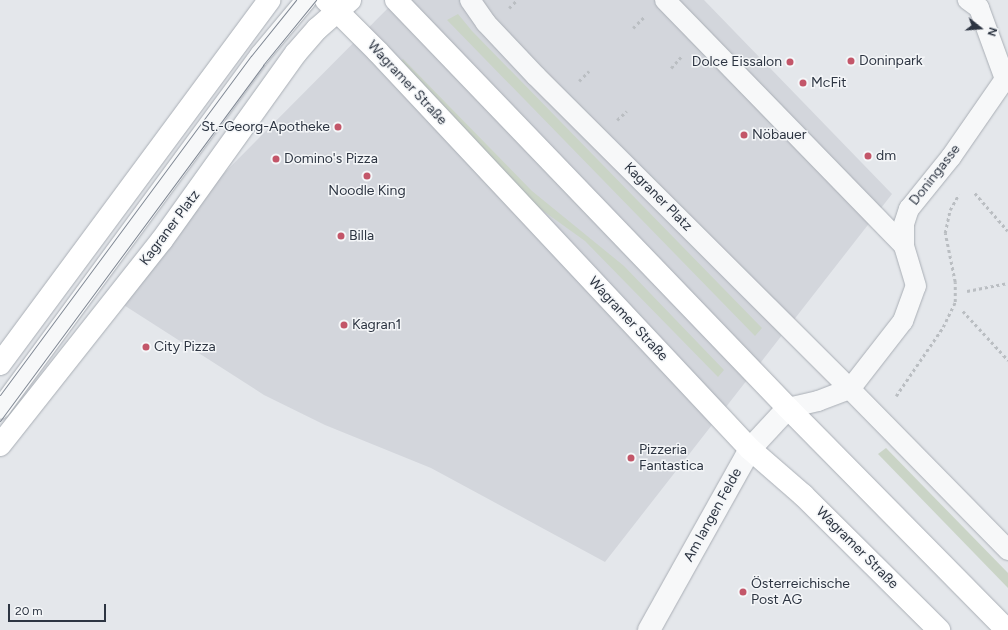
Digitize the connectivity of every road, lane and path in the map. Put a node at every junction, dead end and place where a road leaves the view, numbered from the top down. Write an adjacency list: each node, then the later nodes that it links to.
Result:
1 (269, 0): 22 (main road)
2 (306, 0): 26 (lane, Kagraner Platz)
3 (396, 0): 25 (main road)
4 (470, 0): 24 (lane, Kagraner Platz)
5 (968, 0): 12 (lane)
6 (338, 4): 27 (main road, Kagraner Platz); 28 (main road, Wagramer Straße)
7 (658, 6): 8 (path); 17 (lane)
8 (633, 28)
9 (682, 56): 10 (path)
10 (671, 68)
11 (589, 71): 13 (path)
12 (1007, 78): 17 (lane, Doningasse)
13 (577, 83)
14 (962, 188): 23 (path)
15 (975, 193): 16 (path)
16 (1008, 231)
17 (904, 246): 24 (lane, Doningasse)
18 (1008, 283): 19 (path)
19 (967, 291)
20 (963, 311): 21 (path)
21 (1008, 360)
22 (0, 364)
23 (904, 384)
24 (850, 389): 25 (lane); 29 (lane)
25 (788, 408): 28 (street, Am langen Felde); 32 (main road)
26 (0, 409)
27 (0, 444)
28 (750, 449): 30 (street, Am langen Felde); 31 (main road, Wagramer Straße)
29 (1008, 550)
30 (649, 630)
31 (939, 630)
32 (1008, 630)

